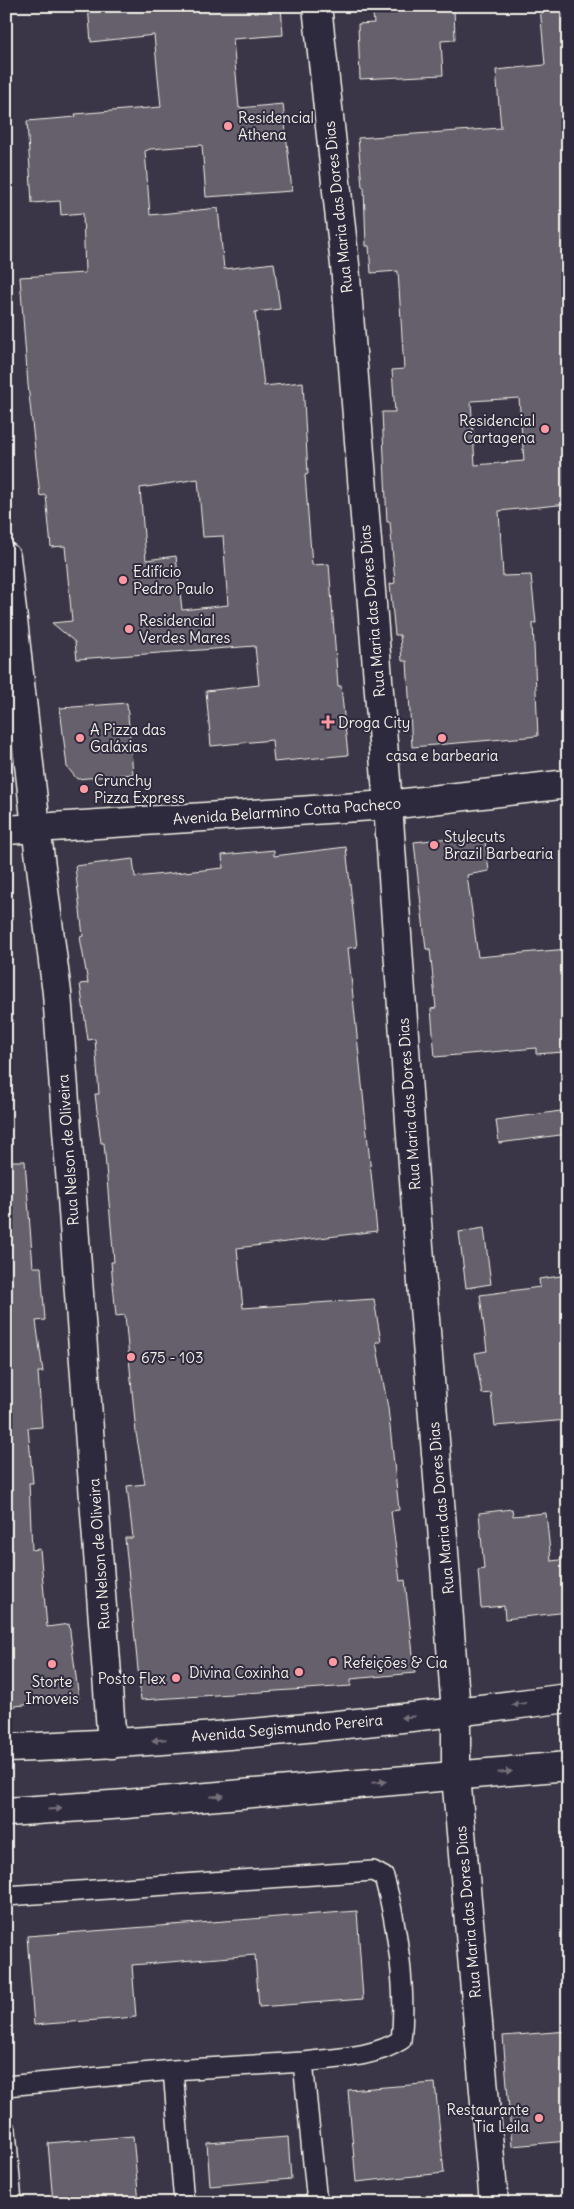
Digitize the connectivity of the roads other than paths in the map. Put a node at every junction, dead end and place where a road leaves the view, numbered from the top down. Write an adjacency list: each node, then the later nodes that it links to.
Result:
1 (317, 6): 4 (street, Rua Maria das Dores Dias)
2 (6, 557): 5 (street, Rua Nelson de Oliveira)
3 (568, 784): 4 (street, Avenida Belarmino Cotta Pacheco)
4 (388, 805): 5 (street, Avenida Belarmino Cotta Pacheco); 8 (street, Rua Maria das Dores Dias)
5 (36, 827): 6 (street, Avenida Belarmino Cotta Pacheco); 9 (street, Rua Nelson de Oliveira)
6 (6, 830)
7 (568, 1698): 8 (street, Avenida Segismundo Pereira, one-way to 8)
8 (456, 1712): 9 (street, Avenida Segismundo Pereira, one-way to 9); 12 (street, Rua Maria das Dores Dias)
9 (112, 1744): 10 (street, Avenida Segismundo Pereira)
10 (6, 1748)
11 (568, 1766): 12 (street, one-way to 11)
12 (456, 1776): 13 (street, one-way to 12); 19 (street, Rua Maria das Dores Dias)
13 (6, 1812)
14 (6, 1896): 15 (lane)
15 (303, 2062): 16 (lane); 22 (lane)
16 (173, 2070): 17 (lane); 21 (lane)
17 (6, 2086)
18 (6, 2130): 20 (lane)
19 (488, 2201)
20 (12, 2203)
21 (184, 2203)
22 (317, 2203)

